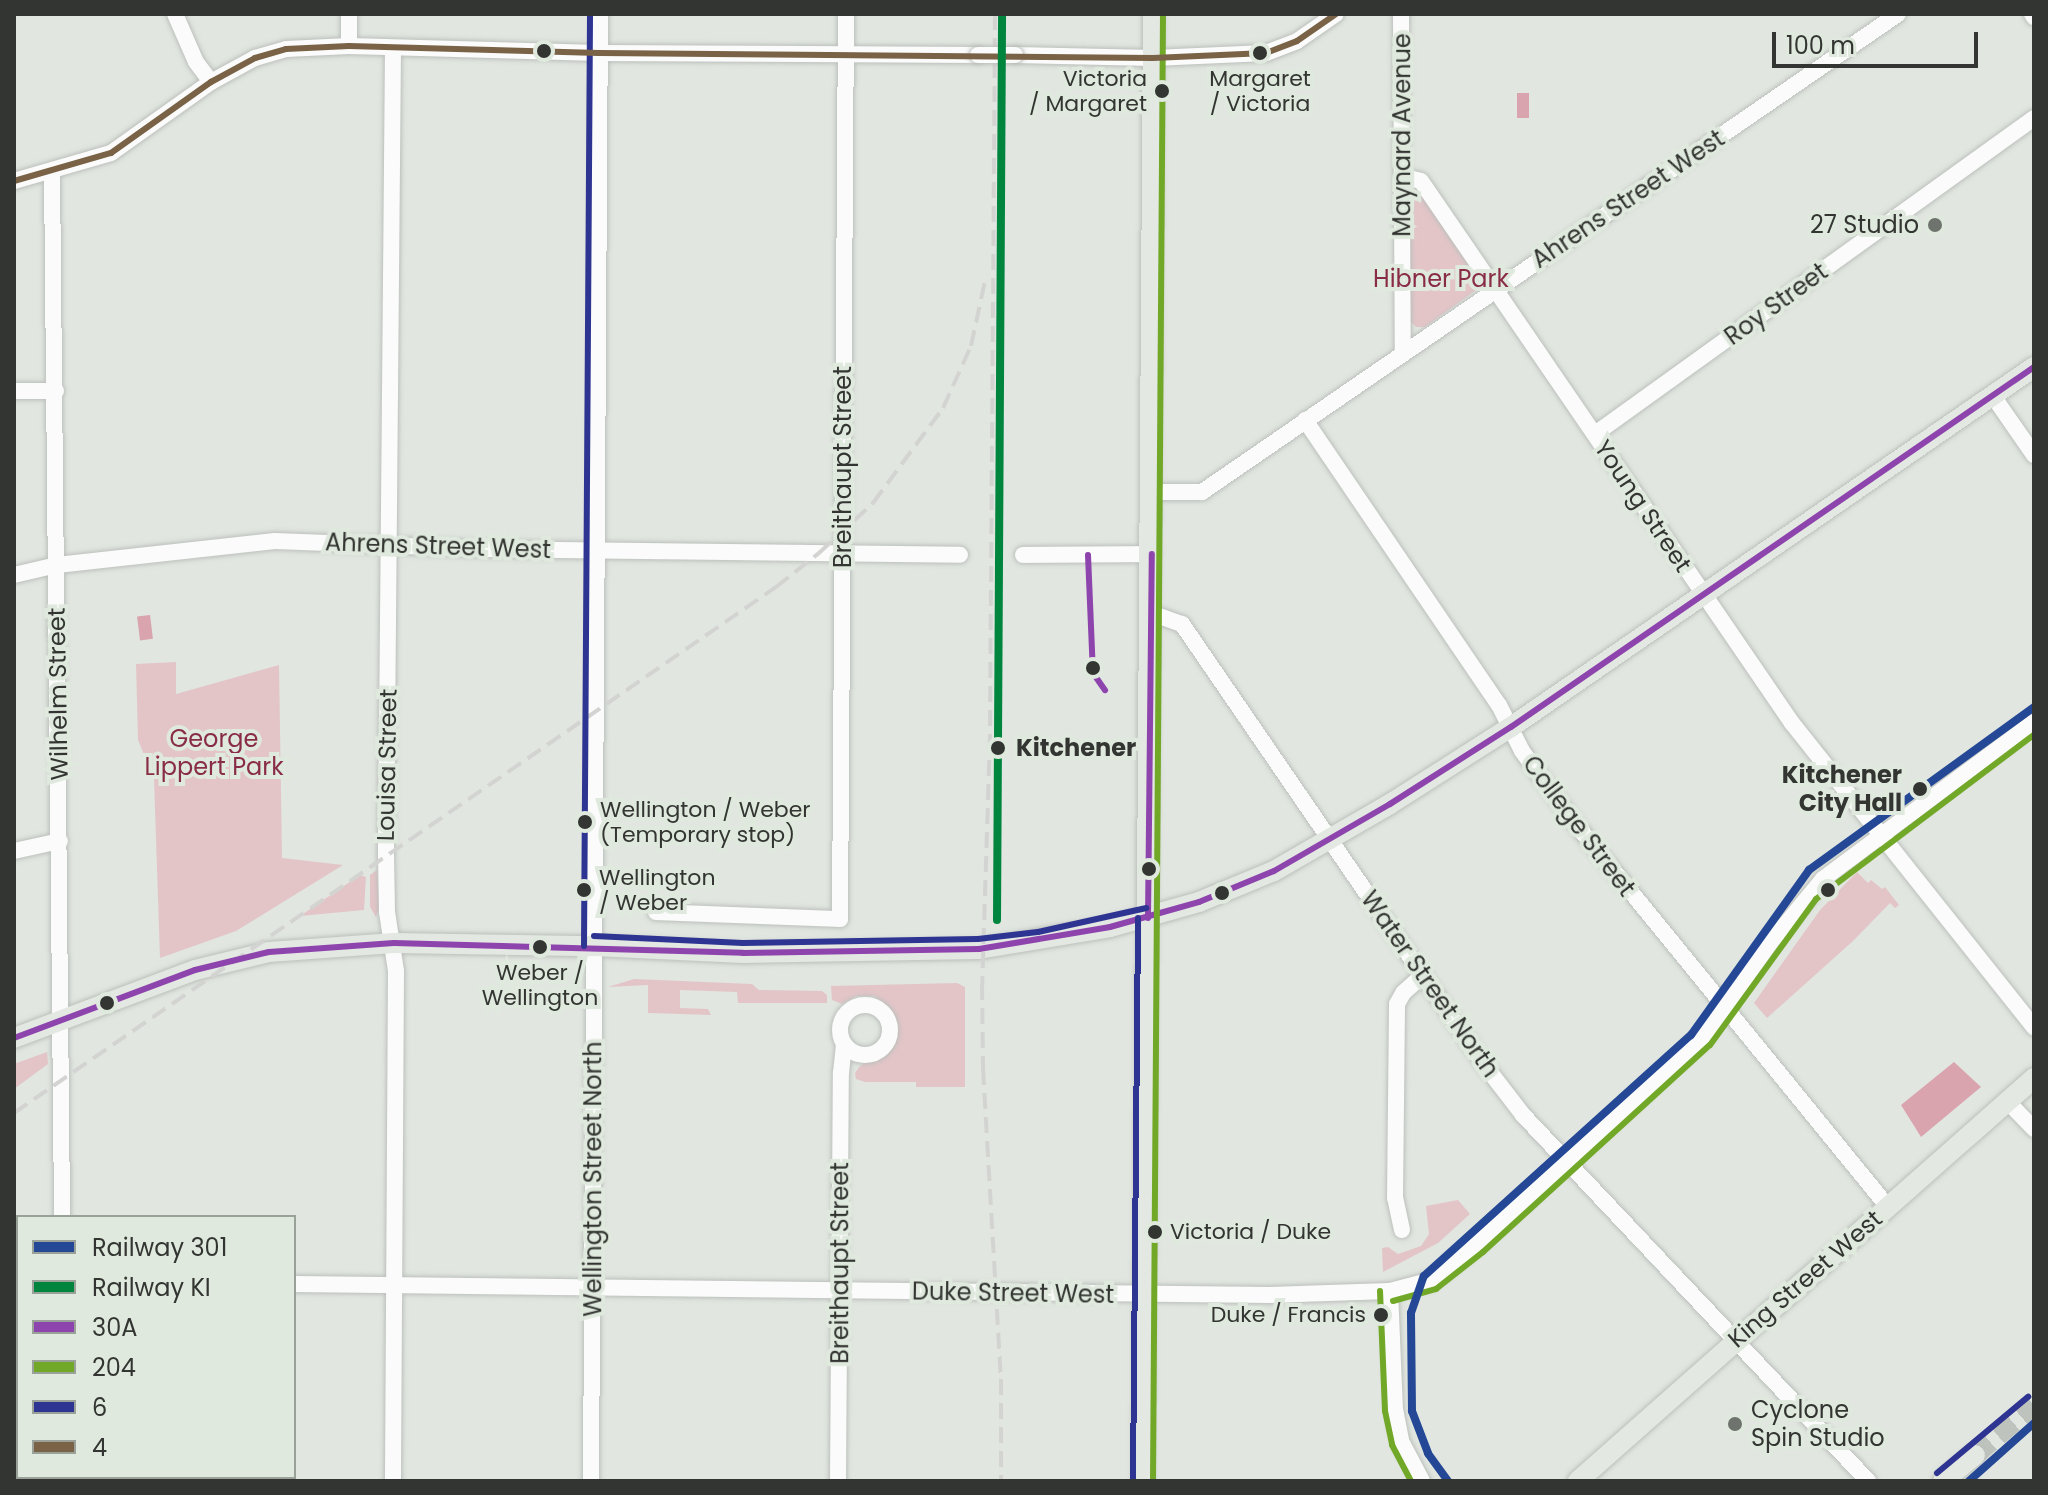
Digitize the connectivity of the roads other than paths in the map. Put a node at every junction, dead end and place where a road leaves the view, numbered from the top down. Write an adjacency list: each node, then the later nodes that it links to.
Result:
1 (175, 14): 14 (street)
2 (349, 14): 9 (street)
3 (600, 14): 11 (street, Wellington Street North)
4 (846, 14): 12 (street, Breithaupt Street)
5 (1153, 14): 13 (main road)
6 (1336, 14): 13 (street)
7 (1401, 14): 17 (street, Maynard Avenue)
8 (1898, 14): 19 (street, Ahrens Street West)
9 (349, 46): 10 (street); 14 (street)
10 (393, 48): 11 (street); 29 (street, Louisa Street)
11 (599, 53): 12 (street); 30 (street, Wellington Street North)
12 (846, 55): 13 (street, bridge); 31 (street, Breithaupt Street)
13 (1153, 58): 28 (main road)
14 (211, 82): 16 (street)
15 (2034, 118): 26 (street, Roy Street)
16 (52, 171): 18 (street); 23 (street, Wilhelm Street)
17 (1404, 177): 19 (street, Young Street); 20 (street, Maynard Avenue)
18 (14, 181)
19 (1496, 289): 20 (street, Ahrens Street West); 26 (street, Young Street)
20 (1403, 353): 25 (street, Ahrens Street West)
21 (2034, 367): 24 (main road)
22 (14, 391): 23 (street)
23 (56, 391): 35 (street, Wilhelm Street)
24 (1993, 396): 27 (street); 37 (main road)
25 (1305, 420): 28 (street, Ahrens Street West); 40 (street, College Street)
26 (1595, 434): 37 (street, Young Street)
27 (2034, 455)
28 (1152, 492): 32 (main road)
29 (388, 545): 30 (street, Ahrens Street West); 35 (street, Ahrens Street West); 47 (street, Louisa Street)
30 (596, 551): 31 (street, Ahrens Street West); 48 (street, Wellington Street North)
31 (843, 553): 33 (street, Ahrens Street West); 45 (street, Breithaupt Street)
32 (1152, 554): 34 (street); 38 (main road)
33 (960, 555)
34 (1023, 555)
35 (57, 565): 36 (street, Ahrens Street West); 43 (street, Wilhelm Street)
36 (14, 575)
37 (1704, 596): 40 (main road); 41 (street, Young Street)
38 (1151, 613): 42 (street, Water Street North); 46 (main road)
39 (2034, 722): 41 (street, Duke Street West)
40 (1511, 727): 42 (main road); 50 (street, College Street)
41 (1881, 836): 50 (street, Duke Street West); 52 (street, Young Street)
42 (1330, 837): 46 (main road); 49 (street, Water Street North)
43 (60, 841): 44 (street); 51 (street, Wilhelm Street)
44 (14, 851)
45 (656, 912)
46 (1148, 918): 48 (main road); 67 (main road)
47 (394, 943): 48 (main road); 51 (main road); 63 (street, Louisa Street)
48 (594, 946): 64 (street, Wellington Street North)
49 (1424, 974): 58 (street, Water Street North); 61 (street)
50 (1725, 1009): 58 (street, Duke Street West); 59 (street, College Street)
51 (60, 1022): 53 (main road); 60 (street, Wilhelm Street)
52 (2034, 1027)
53 (14, 1038)
54 (844, 1045): 65 (street, Breithaupt Street)
55 (2034, 1078): 56 (main road, King Street West)
56 (2007, 1101): 57 (street); 59 (main road, King Street West)
57 (2034, 1129)
58 (1566, 1160): 66 (street, Duke Street West); 68 (street, Water Street North)
59 (1888, 1207): 68 (main road, King Street West)
60 (62, 1215)
61 (1402, 1230)
62 (296, 1284): 63 (street, Duke Street West)
63 (395, 1286): 64 (street, Duke Street West); 70 (street, Louisa Street)
64 (593, 1288): 65 (street, Duke Street West); 71 (street, Wellington Street North)
65 (840, 1291): 67 (street, Duke Street West); 72 (street, Breithaupt Street)
66 (1390, 1291): 67 (street, Duke Street West); 74 (street)
67 (1144, 1295): 73 (main road)
68 (1735, 1340): 75 (main road, King Street West); 76 (street, Water Street North)
69 (1975, 1455): 77 (main road)
70 (393, 1481)
71 (591, 1481)
72 (838, 1481)
73 (1143, 1481)
74 (1422, 1481)
75 (1578, 1481)
76 (1868, 1481)
77 (1943, 1481)

